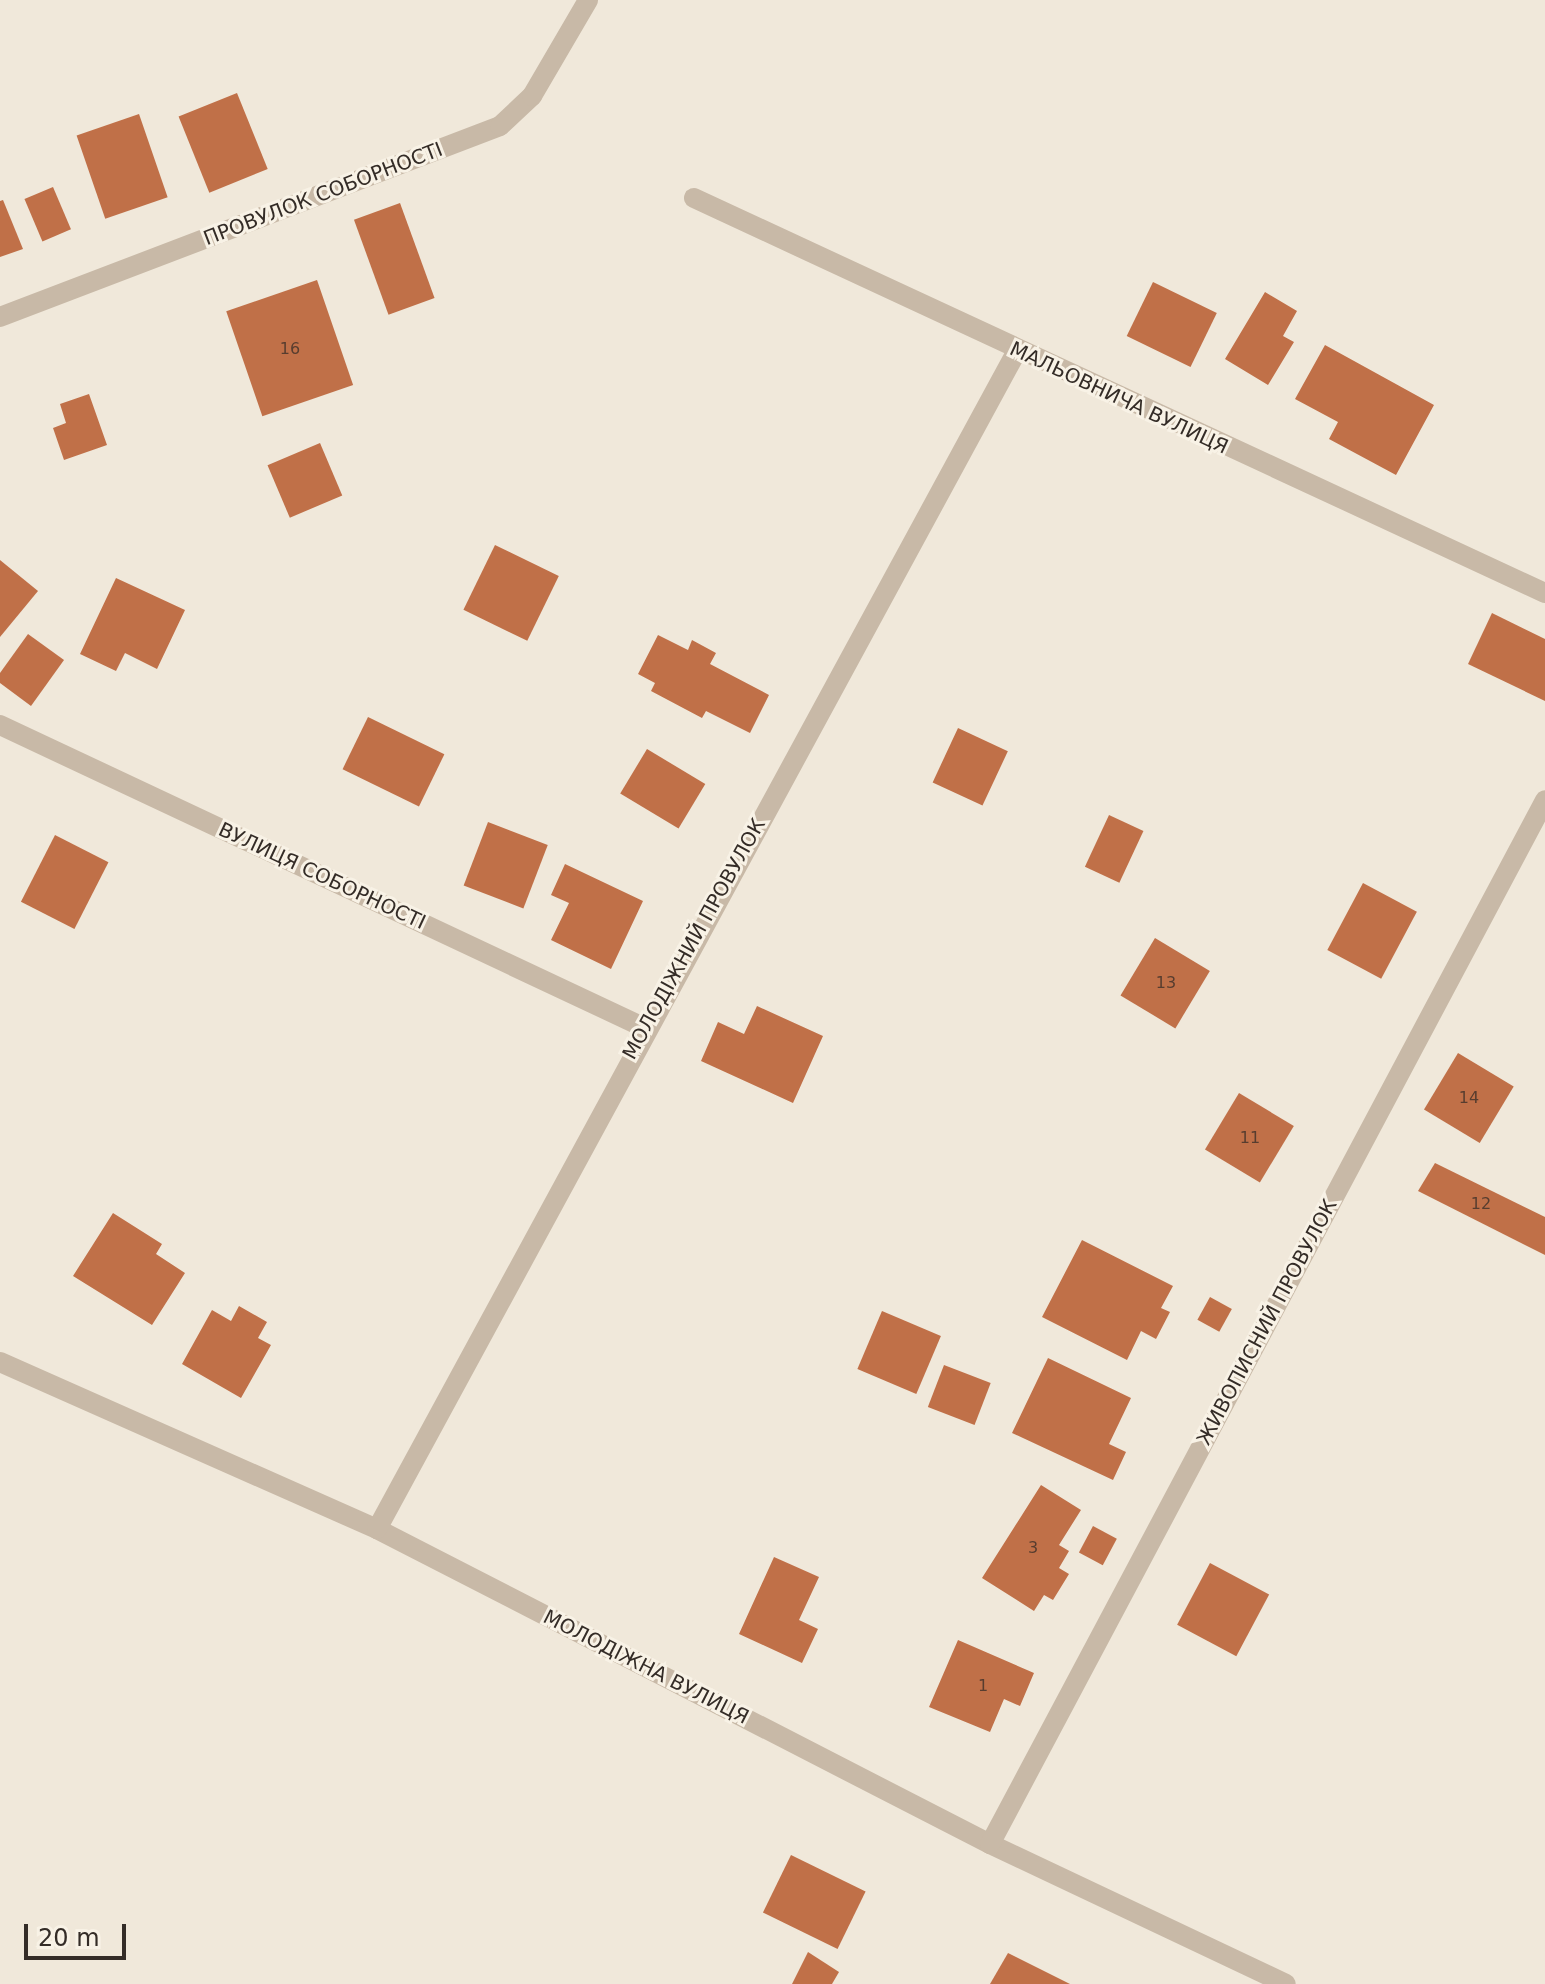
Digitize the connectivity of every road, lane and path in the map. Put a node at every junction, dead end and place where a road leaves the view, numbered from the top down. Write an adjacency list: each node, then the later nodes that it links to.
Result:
1 (588, 0): 3 (street, ПРОВУЛОК СОБОРНОСТІ)
2 (694, 198): 4 (street, МАЛЬОВНИЧА ВУЛИЦЯ)
3 (0, 317)
4 (1017, 351): 5 (street, МАЛЬОВНИЧА ВУЛИЦЯ); 8 (street, МОЛОДІЖНИЙ ПРОВУЛОК)
5 (1545, 593)
6 (0, 725): 8 (street, ВУЛИЦЯ СОБОРНОСТІ)
7 (1545, 800): 11 (street, ЖИВОПИСНИЙ ПРОВУЛОК)
8 (645, 1028): 10 (street, МОЛОДІЖНИЙ ПРОВУЛОК)
9 (0, 1362): 10 (street, МОЛОДІЖНА ВУЛИЦЯ)
10 (377, 1529): 11 (street, МОЛОДІЖНА ВУЛИЦЯ)
11 (990, 1844): 12 (street, МОЛОДІЖНА ВУЛИЦЯ)
12 (1286, 1984)

